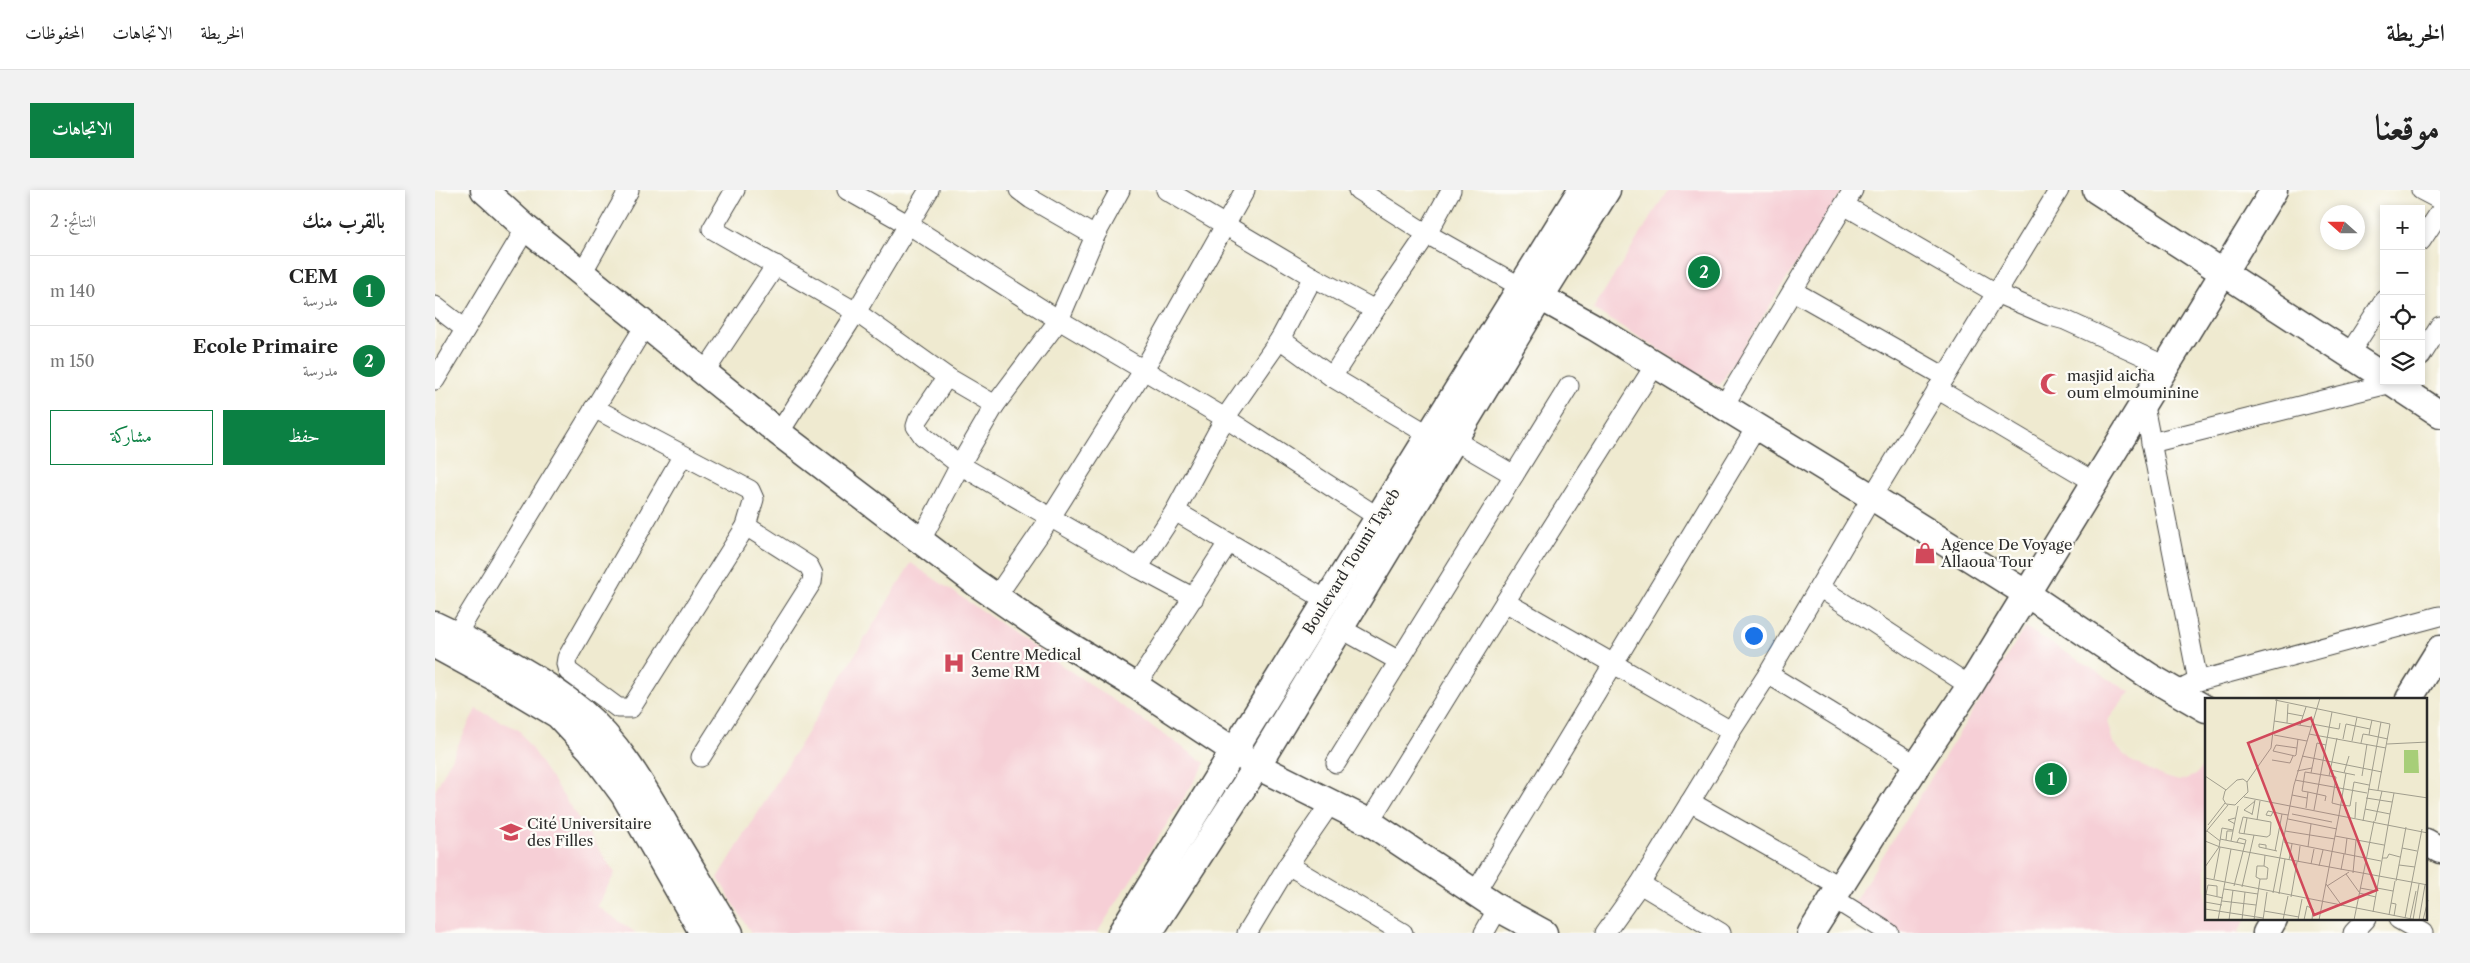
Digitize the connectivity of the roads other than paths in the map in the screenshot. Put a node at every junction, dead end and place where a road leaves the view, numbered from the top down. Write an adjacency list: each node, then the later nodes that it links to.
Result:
1 (629, 190): 29 (street)
2 (735, 190): 27 (street)
3 (847, 190): 22 (street)
4 (929, 190): 22 (street)
5 (1120, 190): 26 (street)
6 (1166, 190): 21 (street)
7 (1245, 190): 21 (street)
8 (1357, 190): 24 (street)
9 (1451, 190): 24 (street)
10 (1581, 190): 32 (street, Boulevard Toumi Tayeb)
11 (1607, 190): 32 (street, Boulevard Toumi Tayeb)
12 (2059, 190): 33 (street)
13 (2096, 190): 28 (street)
14 (2274, 190): 28 (street)
15 (2421, 190): 19 (street)
16 (1029, 193): 26 (street)
17 (496, 194): 23 (street)
18 (1848, 198): 31 (street); 33 (street)
19 (2440, 200)
20 (2440, 212): 25 (street)
21 (1224, 224): 30 (street); 47 (street)
22 (909, 225): 37 (street); 38 (street)
23 (526, 228): 29 (street); 41 (street)
24 (1427, 234): 32 (street); 36 (street)
25 (2425, 235)
26 (1095, 236): 38 (street)
27 (776, 265): 37 (street); 48 (street)
28 (2224, 272): 44 (street); 46 (street)
29 (583, 273): 39 (street)
30 (1313, 277): 36 (street); 42 (street)
31 (1793, 291): 53 (street); 59 (street)
32 (1531, 292): 45 (street); 65 (street, Boulevard Toumi Tayeb)
33 (1996, 292): 46 (street); 53 (street)
34 (435, 306): 41 (street)
35 (2380, 306): 44 (street)
36 (1375, 310): 51 (street)
37 (856, 312): 50 (street); 64 (street)
38 (1059, 320): 47 (street); 57 (street)
39 (647, 324): 48 (street); 60 (street)
40 (2440, 326): 43 (street)
41 (465, 329): 52 (street)
42 (1280, 339): 51 (street); 62 (street)
43 (2425, 350)
44 (2349, 354): 49 (street)
45 (1655, 365): 59 (street); 84 (street)
46 (2168, 367): 58 (street)
47 (1143, 371): 62 (street); 73 (street)
48 (704, 373): 64 (street)
49 (2380, 373)
50 (947, 377): 57 (street); 68 (street)
51 (1332, 377): 65 (street)
52 (435, 380)
53 (1941, 383): 70 (street); 71 (street)
54 (2382, 385): 66 (street)
55 (2398, 385): 61 (street)
56 (1569, 386): 69 (street)
57 (995, 405): 68 (street)
58 (2144, 406): 66 (street); 70 (street)
59 (1723, 407): 63 (street)
60 (595, 408): 67 (street); 87 (street)
61 (2440, 414)
62 (1225, 418): 72 (street); 74 (street)
63 (1757, 426): 71 (street); 90 (street)
64 (779, 433): 76 (street)
65 (1442, 438): 69 (street); 74 (street, Boulevard Toumi Tayeb); 86 (street, Boulevard Toumi Tayeb)
66 (2151, 443): 94 (street)
67 (683, 455): 75 (street); 75 (street)
68 (960, 465): 73 (street); 76 (street)
69 (1514, 475): 89 (street)
70 (2096, 484): 80 (street)
71 (1872, 497): 79 (street); 80 (street)
72 (1175, 511): 77 (street); 78 (street)
73 (1051, 517): 78 (street); 81 (street)
74 (1378, 517): 83 (street, Boulevard Toumi Tayeb)
75 (746, 526): 99 (street)
76 (920, 542): 81 (street)
77 (1228, 543): 82 (street); 83 (street)
78 (1137, 568): 82 (street)
79 (1819, 587): 91 (street); 93 (street)
80 (2027, 594): 93 (street); 94 (street)
81 (996, 597): 92 (street)
82 (1194, 598): 92 (street)
83 (1326, 600): 98 (street, Boulevard Toumi Tayeb)
84 (1505, 602): 90 (street); 105 (street)
85 (2440, 616): 94 (street)
86 (1340, 628): 89 (street); 102 (street, Boulevard Toumi Tayeb)
87 (442, 635): 116 (street); 117 (street)
88 (2440, 649): 95 (street)
89 (1399, 661): 100 (street)
90 (1613, 664): 97 (street); 110 (street)
91 (1768, 674): 97 (street); 101 (street)
92 (1136, 686): 98 (street)
93 (1970, 686): 101 (street)
94 (2187, 686): 96 (street)
95 (2410, 698)
96 (2205, 708)
97 (1731, 731): 103 (street)
98 (1235, 752): 102 (street); 118 (street, Boulevard Toumi Tayeb)
99 (701, 757)
100 (1336, 763)
101 (1917, 765): 111 (street)
102 (1257, 766): 104 (street); 119 (street, Boulevard Toumi Tayeb)
103 (1690, 802): 109 (street); 111 (street)
104 (1330, 804): 105 (street); 108 (street)
105 (1369, 822): 110 (street)
106 (2427, 843): 107 (street)
107 (2440, 850)
108 (1288, 865): 120 (street); 121 (street)
109 (1640, 884): 124 (street); 125 (street)
110 (1475, 893): 112 (street)
111 (1837, 893): 126 (street); 127 (street)
112 (1498, 908): 122 (street); 123 (street)
113 (2273, 920): 128 (street)
114 (2365, 920): 129 (street)
115 (2400, 920): 130 (street)
116 (703, 933)
117 (730, 933)
118 (1121, 933)
119 (1149, 933)
120 (1247, 933)
121 (1403, 933)
122 (1483, 933)
123 (1544, 933)
124 (1605, 933)
125 (1721, 933)
126 (1811, 933)
127 (1889, 933)
128 (2266, 933)
129 (2353, 933)
130 (2423, 933)

